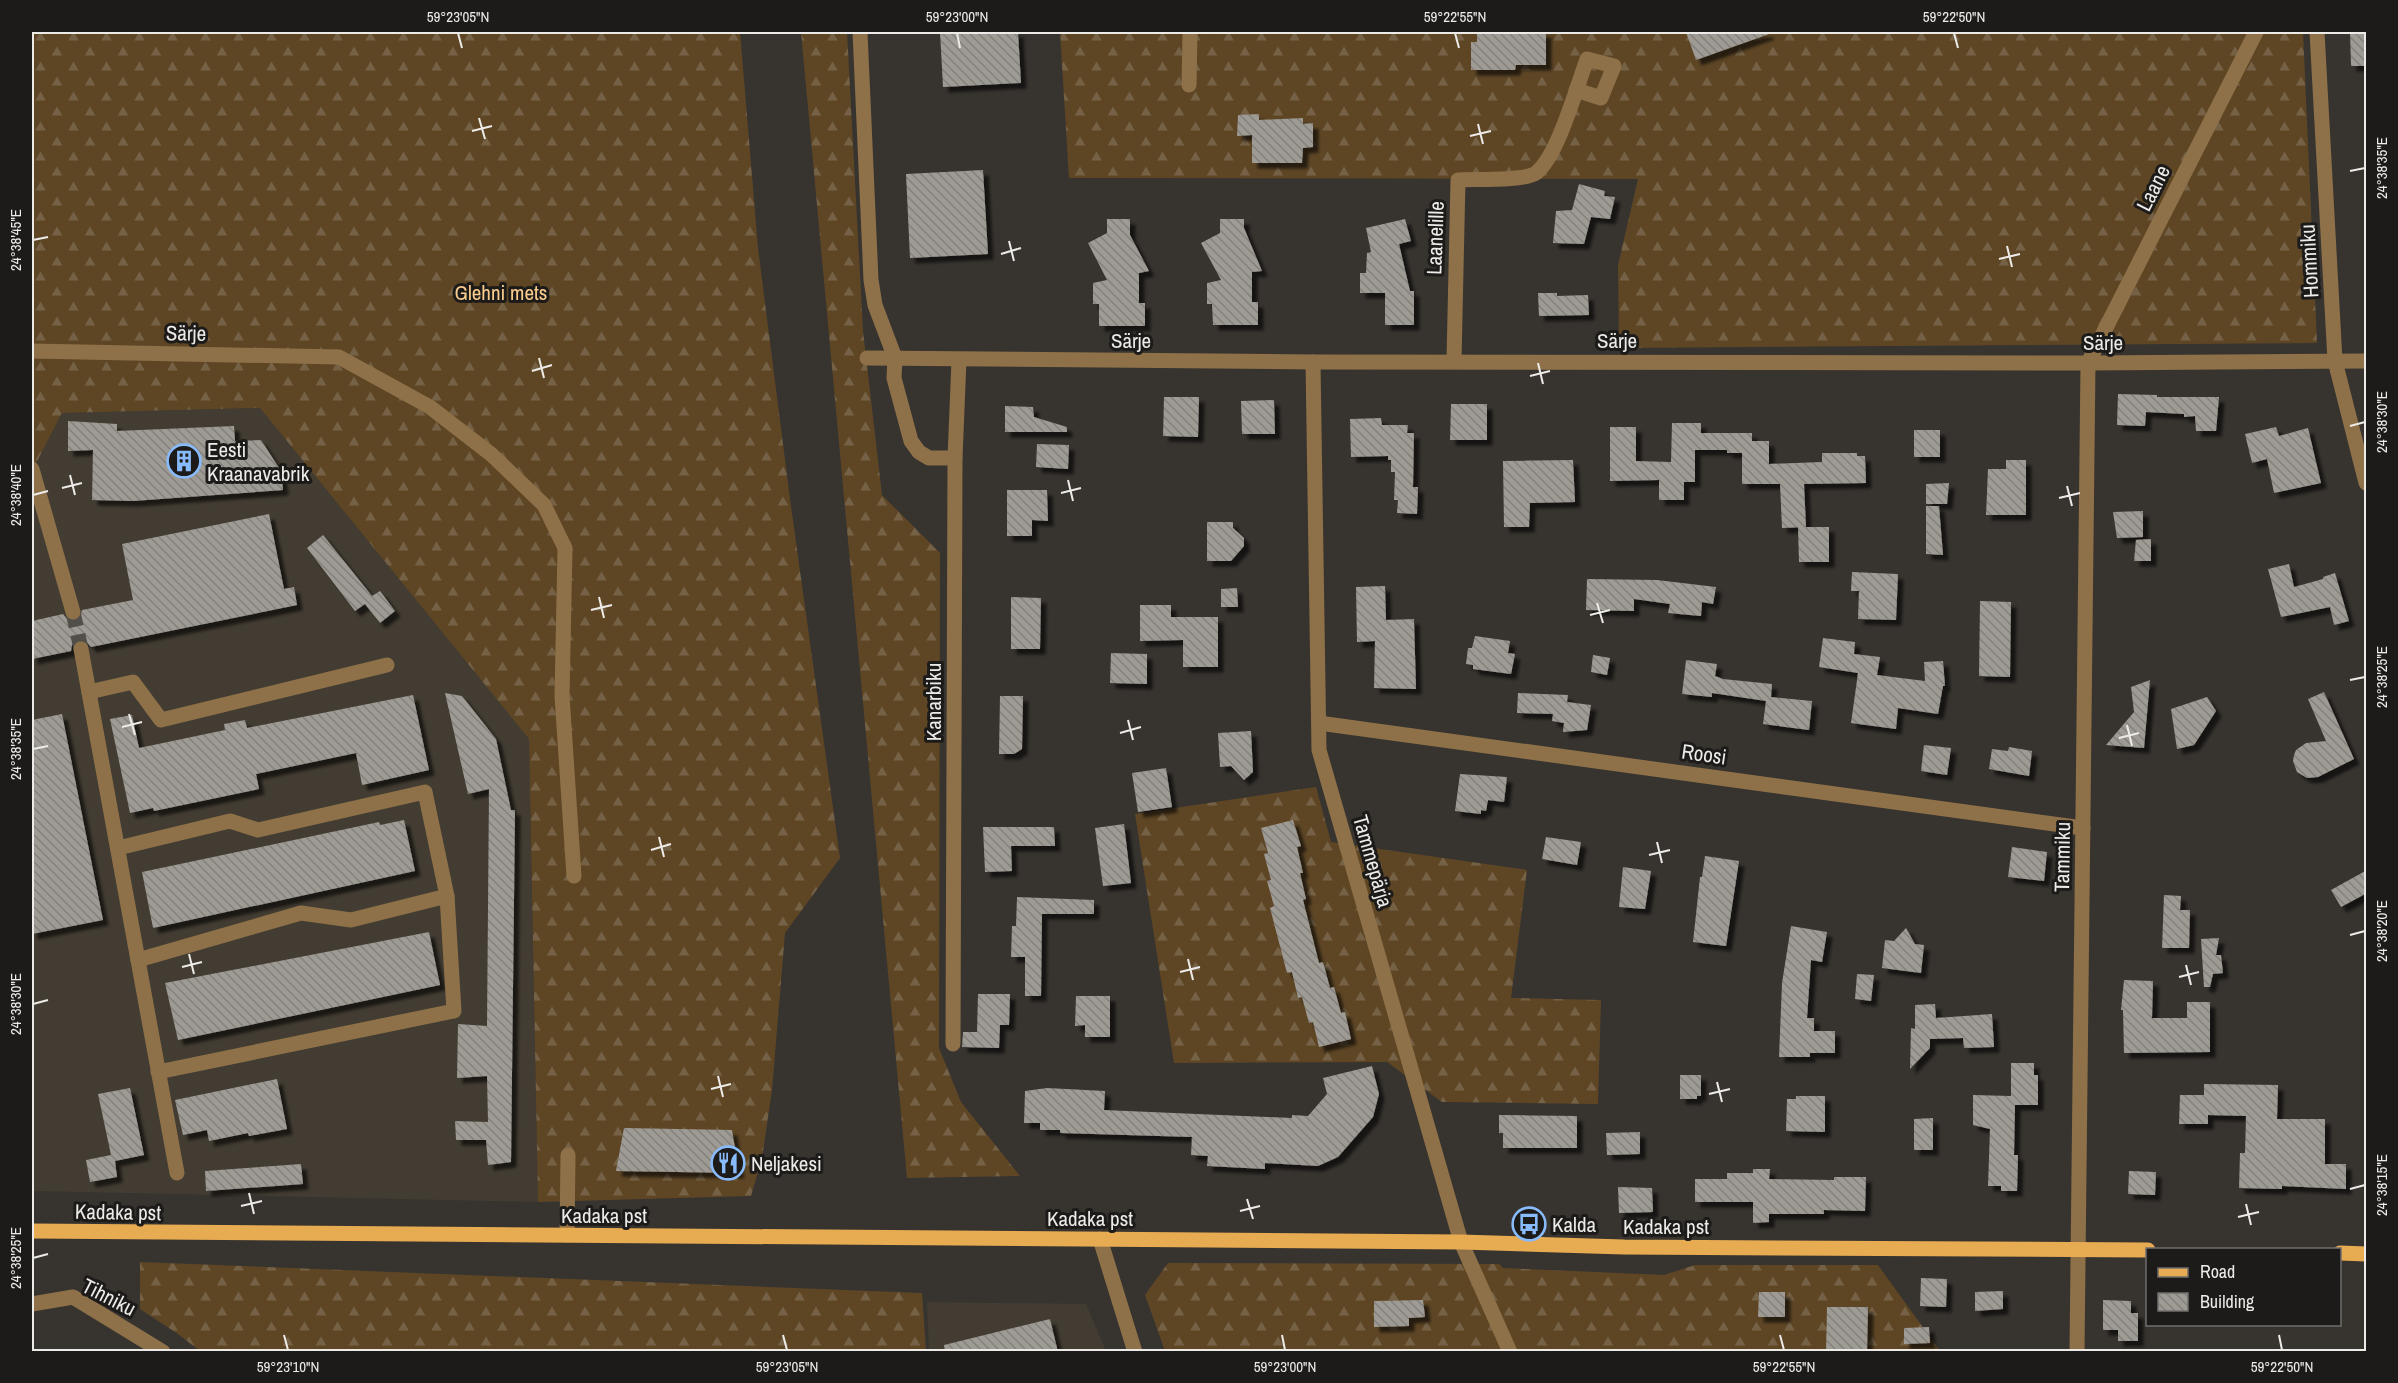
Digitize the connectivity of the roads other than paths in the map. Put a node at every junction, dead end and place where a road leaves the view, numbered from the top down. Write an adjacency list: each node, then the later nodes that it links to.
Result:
1 (860, 32): 9 (street)
2 (1190, 32): 5 (street)
3 (2256, 32): 15 (street, Laane)
4 (2317, 32): 12 (street, Hommiku)
5 (1189, 85)
6 (1576, 90): 11 (street, Laanelille)
7 (32, 351): 26 (street, Särje)
8 (867, 358): 9 (street, Särje)
9 (895, 358): 10 (street, Särje); 16 (street)
10 (959, 360): 14 (street, Särje); 16 (street, Kanarbiku)
11 (1454, 360): 14 (street, Särje); 15 (street, Särje)
12 (2335, 361): 13 (street, Särje); 15 (street, Särje); 18 (street, Hommiku)
13 (2367, 361)
14 (1313, 362): 23 (street, Tammepärja)
15 (2088, 363): 24 (street, Tammiku)
16 (955, 458): 29 (street, Kanarbiku)
17 (32, 469): 19 (street)
18 (2367, 483)
19 (72, 612)
20 (81, 649): 22 (street)
21 (387, 665): 22 (street)
22 (89, 692): 25 (street)
23 (1319, 723): 24 (street, Roosi); 36 (street, Tammepärja)
24 (2083, 828): 37 (street, Tammiku)
25 (118, 848): 27 (street); 28 (street)
26 (574, 876)
27 (447, 896): 28 (street); 30 (street)
28 (138, 960): 30 (street)
29 (953, 1044)
30 (158, 1072): 32 (street)
31 (568, 1155): 34 (street)
32 (177, 1173)
33 (32, 1231): 34 (main road, Kadaka pst)
34 (567, 1235): 35 (main road, Kadaka pst)
35 (1100, 1239): 36 (main road, Kadaka pst); 43 (street)
36 (1461, 1242): 37 (main road, Kadaka pst); 44 (street, Tammepärja)
37 (2078, 1248): 38 (main road, Kadaka pst); 45 (street, Tammiku)
38 (2146, 1250)
39 (2341, 1253): 40 (main road)
40 (2367, 1254)
41 (32, 1304): 42 (street, Tihniku)
42 (163, 1352)
43 (1135, 1352)
44 (1510, 1352)
45 (2077, 1352)

